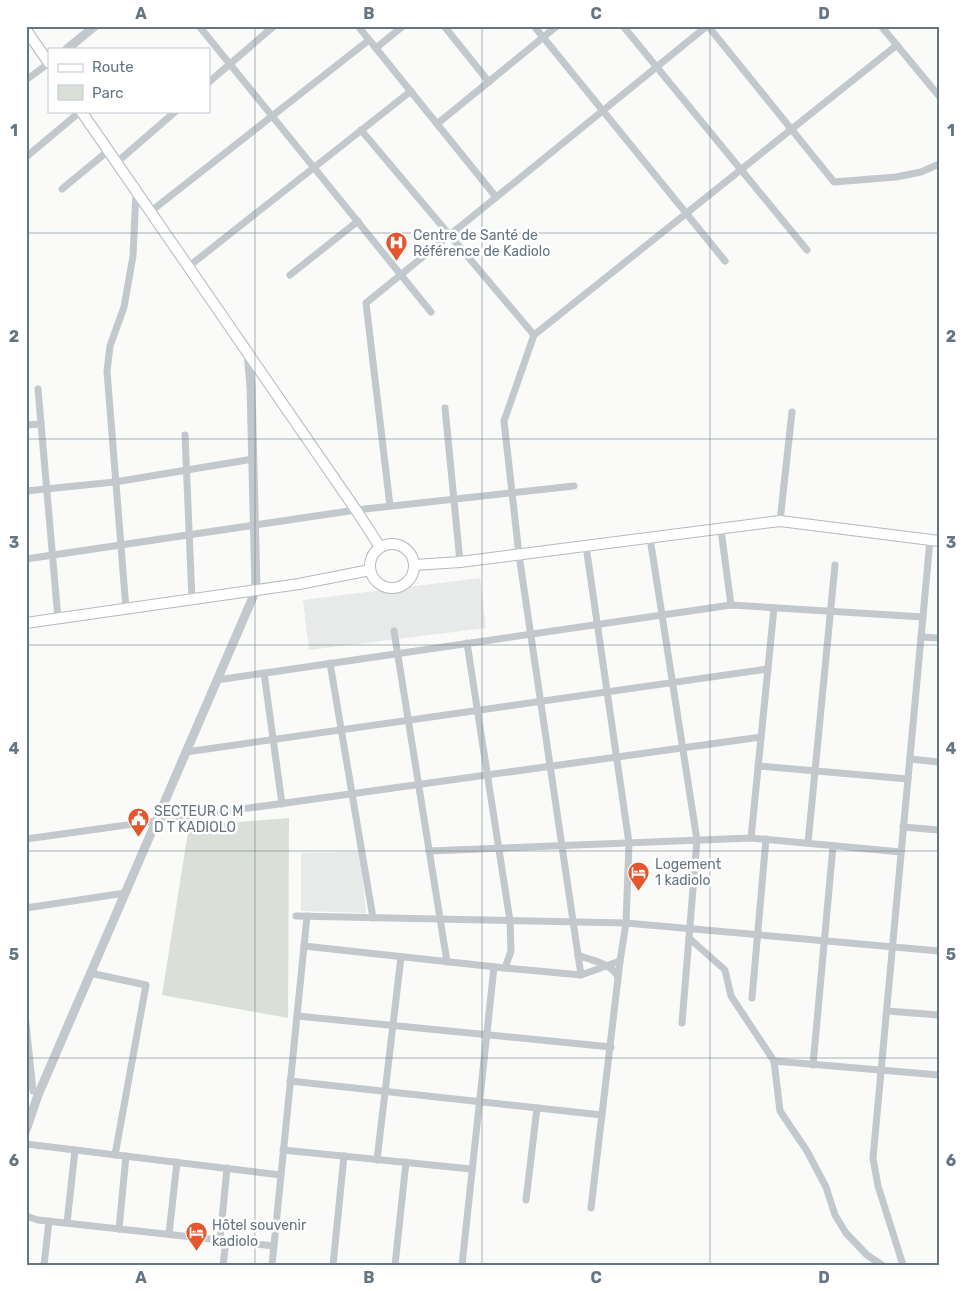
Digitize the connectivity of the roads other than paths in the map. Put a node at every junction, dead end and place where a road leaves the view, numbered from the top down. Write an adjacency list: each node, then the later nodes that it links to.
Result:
1 (199, 26): 20 (street)
2 (274, 26): 20 (street)
3 (358, 26): 14 (street)
4 (403, 26): 17 (street)
5 (444, 26): 24 (street)
6 (534, 26): 13 (street)
7 (557, 26): 13 (street)
8 (623, 26): 21 (street)
9 (707, 26): 21 (street); 33 (street)
10 (882, 26): 15 (street)
11 (95, 27): 16 (street)
12 (26, 30): 18 (main road)
13 (543, 37): 24 (street); 27 (street)
14 (369, 40): 17 (street); 31 (street)
15 (897, 45): 26 (street); 33 (street)
16 (68, 48)
17 (376, 48): 25 (street)
18 (48, 62)
19 (48, 64): 22 (street)
20 (230, 64): 23 (street); 31 (street)
21 (656, 67): 27 (street); 40 (street)
22 (26, 80)
23 (210, 81)
24 (489, 82): 32 (street)
25 (410, 91): 32 (street); 34 (street)
26 (939, 96)
27 (603, 111): 43 (street); 45 (street)
28 (80, 112): 36 (street)
29 (82, 112): 35 (main road)
30 (175, 112): 37 (street)
31 (272, 116): 39 (street); 44 (street)
32 (437, 124): 43 (street)
33 (791, 129): 38 (street); 40 (street)
34 (361, 130): 39 (street); 47 (street)
35 (108, 151): 37 (main road); 41 (street)
36 (26, 157)
37 (116, 163): 42 (main road)
38 (939, 164)
39 (314, 168): 46 (street); 50 (street)
40 (741, 170): 45 (street); 48 (street)
41 (62, 189)
42 (136, 192): 44 (main road); 64 (street)
43 (496, 197): 47 (street)
44 (150, 212): 50 (main road)
45 (686, 213): 49 (street); 54 (street)
46 (358, 222): 51 (street); 52 (street)
47 (449, 235): 51 (street); 54 (street)
48 (807, 250)
49 (725, 261)
50 (188, 267): 55 (main road)
51 (401, 274): 53 (street); 70 (street)
52 (290, 275)
53 (431, 312)
54 (534, 335): 68 (street)
55 (248, 352): 62 (street); 71 (main road)
56 (38, 389): 59 (street)
57 (445, 408): 69 (street)
58 (792, 412): 72 (street)
59 (41, 424): 60 (street); 66 (street)
60 (26, 425)
61 (185, 435): 63 (street)
62 (253, 459): 63 (street); 73 (street)
63 (187, 470): 64 (street); 75 (street)
64 (116, 482): 66 (street); 78 (street)
65 (574, 486): 68 (street)
66 (47, 489): 67 (street); 81 (street)
67 (26, 492)
68 (512, 493): 69 (street); 82 (street)
69 (454, 499): 70 (street); 84 (street)
70 (390, 506): 71 (street)
71 (356, 510): 73 (street); 80 (main road)
72 (780, 521): 74 (main road); 77 (main road)
73 (255, 525): 75 (street); 88 (street)
74 (721, 530): 76 (main road); 90 (street)
75 (189, 535): 78 (street); 89 (street)
76 (650, 538): 79 (main road); 94 (street)
77 (935, 540): 95 (street)
78 (121, 546): 81 (street); 92 (street)
79 (586, 546): 82 (main road); 98 (street)
80 (380, 547): 85 (main road); 87 (main road)
81 (52, 555): 83 (street); 96 (street)
82 (519, 555): 84 (main road); 100 (street)
83 (26, 559)
84 (460, 562): 85 (main road)
85 (415, 565): 87 (main road)
86 (835, 565): 93 (street)
87 (370, 570): 88 (main road)
88 (256, 590): 89 (main road); 108 (street)
89 (192, 600): 92 (main road)
90 (731, 605): 91 (street); 94 (street)
91 (774, 608): 93 (street); 106 (street)
92 (126, 609): 96 (main road)
93 (830, 611): 95 (street); 124 (street)
94 (662, 615): 98 (street); 109 (street)
95 (923, 617): 101 (street)
96 (58, 619): 97 (main road)
97 (26, 624)
98 (597, 624): 100 (street); 110 (street)
99 (394, 631): 104 (street)
100 (530, 634): 103 (street); 111 (street)
101 (921, 637): 102 (street); 120 (street)
102 (939, 638)
103 (467, 643): 104 (street); 112 (street)
104 (397, 654): 105 (street); 113 (street)
105 (330, 663): 107 (street); 114 (street)
106 (768, 669): 109 (street); 115 (street)
107 (264, 673): 108 (street); 116 (street)
108 (218, 680): 118 (street)
109 (673, 683): 110 (street); 117 (street)
110 (607, 692): 111 (street); 119 (street)
111 (540, 702): 112 (street); 123 (street)
112 (477, 711): 113 (street); 125 (street)
113 (408, 721): 114 (street); 127 (street)
114 (342, 730): 116 (street); 128 (street)
115 (761, 737): 117 (street); 122 (street)
116 (273, 740): 118 (street); 129 (street)
117 (683, 748): 119 (street); 136 (street)
118 (186, 752): 130 (street)
119 (616, 757): 123 (street); 137 (street)
120 (910, 759): 121 (street); 126 (street)
121 (939, 762)
122 (758, 766): 124 (street); 133 (street)
123 (550, 767): 125 (street); 139 (street)
124 (815, 771): 126 (street); 138 (street)
125 (487, 775): 127 (street); 141 (street)
126 (908, 779): 131 (street)
127 (418, 785): 128 (street); 142 (street)
128 (352, 794): 129 (street); 148 (street)
129 (282, 804): 130 (street)
130 (156, 821): 134 (street); 144 (street)
131 (903, 827): 132 (street); 143 (street)
132 (939, 830)
133 (751, 838): 135 (street); 136 (street)
134 (26, 839)
135 (766, 839): 138 (street); 154 (street)
136 (697, 840): 137 (street); 153 (street)
137 (629, 843): 139 (street); 152 (street)
138 (808, 843): 140 (street)
139 (561, 845): 141 (street); 151 (street)
140 (833, 846): 143 (street); 156 (street)
141 (499, 848): 142 (street); 150 (street)
142 (429, 851): 149 (street)
143 (901, 852): 158 (street)
144 (125, 893): 145 (street); 167 (street)
145 (26, 908)
146 (296, 916): 147 (street)
147 (307, 916): 148 (street); 157 (street)
148 (373, 918): 149 (street)
149 (440, 919): 150 (street); 163 (street)
150 (510, 921): 151 (street); 166 (street)
151 (573, 922): 152 (street); 160 (street)
152 (626, 923): 153 (street); 162 (street)
153 (690, 929): 154 (street); 155 (street)
154 (757, 935): 156 (street); 170 (street)
155 (689, 938): 175 (street); 179 (street)
156 (825, 941): 158 (street); 180 (street)
157 (304, 946): 161 (street); 173 (street)
158 (892, 947): 159 (street); 171 (street)
159 (939, 951)
160 (578, 955): 164 (street); 168 (street)
161 (401, 957): 163 (street); 176 (street)
162 (620, 961): 164 (street); 169 (street)
163 (446, 962): 165 (street)
164 (607, 966): 168 (street); 169 (street)
165 (494, 967): 166 (street); 177 (street)
166 (505, 968): 168 (street)
167 (90, 973): 185 (street); 193 (street)
168 (581, 975)
169 (618, 978): 178 (street)
170 (752, 998)
171 (887, 1010): 172 (street); 181 (street)
172 (939, 1015)
173 (297, 1016): 176 (street); 183 (street)
174 (26, 1023): 185 (street)
175 (682, 1023)
176 (393, 1026): 177 (street); 184 (street)
177 (486, 1035): 178 (street); 186 (street)
178 (611, 1047): 188 (street)
179 (774, 1061): 180 (street); 217 (street)
180 (813, 1064): 181 (street)
181 (881, 1070): 182 (street); 218 (street)
182 (939, 1075)
183 (290, 1081): 184 (street); 192 (street)
184 (385, 1091): 186 (street); 196 (street)
185 (32, 1092): 189 (street)
186 (479, 1102): 187 (street); 200 (street)
187 (537, 1108): 188 (street); 202 (street)
188 (602, 1115): 203 (street)
189 (26, 1130)
190 (26, 1144): 191 (street)
191 (75, 1150): 193 (street); 206 (street)
192 (283, 1150): 195 (street); 201 (street)
193 (115, 1155): 194 (street)
194 (126, 1156): 197 (street); 207 (street)
195 (344, 1156): 196 (street); 214 (street)
196 (377, 1160): 198 (street)
197 (177, 1162): 199 (street); 208 (street)
198 (406, 1162): 200 (street); 215 (street)
199 (227, 1168): 201 (street); 209 (street)
200 (472, 1169): 216 (street)
201 (281, 1175): 210 (street)
202 (526, 1200)
203 (590, 1208)
204 (26, 1216): 205 (street)
205 (49, 1221): 206 (street); 211 (street)
206 (68, 1223): 207 (street)
207 (119, 1229): 208 (street)
208 (169, 1234): 209 (street)
209 (223, 1240): 210 (street); 212 (street)
210 (274, 1246): 213 (street)
211 (44, 1265)
212 (223, 1265)
213 (272, 1265)
214 (333, 1265)
215 (395, 1265)
216 (462, 1265)
217 (882, 1265)
218 (903, 1265)

